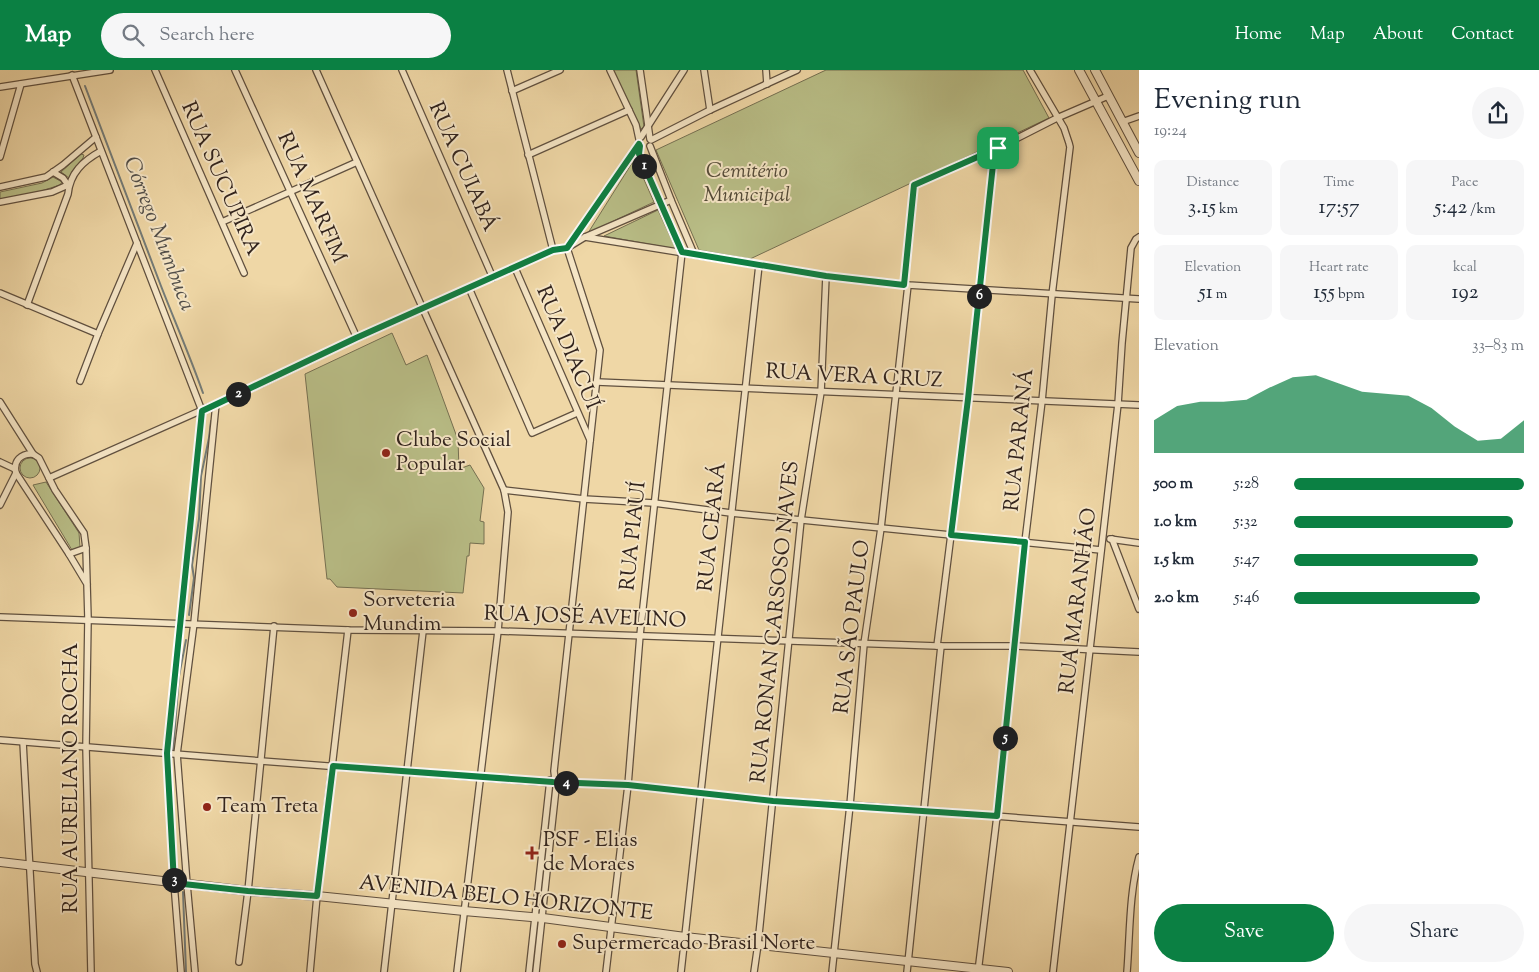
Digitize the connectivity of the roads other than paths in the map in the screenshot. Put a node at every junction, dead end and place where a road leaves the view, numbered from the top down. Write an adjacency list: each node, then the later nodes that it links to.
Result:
1 (110, 70): 17 (street)
2 (155, 70): 48 (street, RUA SUCUPIRA)
3 (235, 70): 44 (street, RUA MARFIM)
4 (316, 70): 39 (street)
5 (402, 70): 60 (street, RUA CUIABÁ)
6 (507, 70): 22 (street)
7 (560, 70): 22 (street)
8 (610, 70): 25 (street)
9 (640, 70): 30 (street)
10 (684, 70): 30 (street)
11 (704, 70): 26 (street)
12 (766, 70): 20 (street)
13 (798, 70): 20 (street)
14 (1030, 70): 28 (street, RUA PARANÁ)
15 (1079, 70): 24 (street)
16 (1095, 70): 23 (street)
17 (88, 71): 18 (street)
18 (72, 75): 19 (street); 31 (street)
19 (21, 84): 21 (street); 38 (street)
20 (768, 84): 26 (street)
21 (0, 87)
22 (512, 91): 37 (street)
23 (1108, 96): 24 (street); 29 (street)
24 (1097, 101): 28 (street); 41 (street)
25 (628, 110): 32 (street); 37 (street)
26 (710, 110): 33 (street)
27 (1139, 116): 29 (street)
28 (1057, 118): 34 (street); 65 (street, RUA PARANÁ)
29 (1122, 122): 36 (street)
30 (649, 124): 32 (street); 33 (street)
31 (96, 137): 35 (street); 40 (street)
32 (640, 141): 33 (street); 33 (street); 47 (street); 52 (street)
33 (650, 141): 45 (street)
34 (998, 148): 61 (street, RUA SÃO PAULO); 63 (street)
35 (101, 151): 42 (street); 51 (street)
36 (1139, 153)
37 (528, 154): 53 (street)
38 (0, 157)
39 (357, 162): 44 (street); 69 (street)
40 (54, 172): 42 (street); 43 (street)
41 (1139, 181)
42 (68, 185): 46 (street); 68 (street)
43 (0, 188)
44 (290, 191): 48 (street); 71 (street, RUA MARFIM)
45 (671, 200): 47 (street); 55 (street)
46 (0, 202)
47 (661, 204): 49 (street); 54 (street)
48 (222, 222): 58 (street, RUA SUCUPIRA)
49 (585, 237): 52 (street); 54 (street)
50 (1139, 237): 66 (street, RUA MARANHÃO)
51 (137, 243): 70 (street); 84 (street)
52 (567, 248): 53 (street); 73 (street)
53 (553, 250): 57 (street)
54 (682, 252): 55 (street); 74 (street, RUA PIAUÍ)
55 (694, 254): 56 (street)
56 (759, 265): 59 (street); 75 (street, RUA CEARÁ)
57 (515, 268): 60 (street); 85 (street, RUA DIACUÍ)
58 (244, 273)
59 (826, 276): 61 (street); 76 (street, RUA RONAN CARSOSO NAVES)
60 (493, 278): 62 (street)
61 (906, 285): 63 (street); 77 (street, RUA SÃO PAULO)
62 (469, 288): 69 (street); 85 (street)
63 (980, 291): 65 (street); 78 (street)
64 (0, 293): 68 (street)
65 (1052, 294): 66 (street); 79 (street, RUA PARANÁ)
66 (1126, 298): 67 (street); 81 (street, RUA MARANHÃO)
67 (1139, 299)
68 (27, 305): 70 (street)
69 (422, 309): 71 (street); 91 (street)
70 (98, 334): 72 (street)
71 (356, 338): 82 (street)
72 (80, 381)
73 (597, 382): 74 (street, RUA VERA CRUZ); 86 (street)
74 (667, 385): 75 (street, RUA VERA CRUZ); 93 (street, RUA PIAUÍ)
75 (745, 388): 76 (street, RUA VERA CRUZ); 95 (street, RUA CEARÁ)
76 (821, 392): 77 (street, RUA VERA CRUZ); 96 (street, RUA RONAN CARSOSO NAVES)
77 (896, 395): 78 (street, RUA VERA CRUZ); 97 (street, RUA SÃO PAULO)
78 (968, 399): 79 (street, RUA VERA CRUZ); 98 (street)
79 (1042, 401): 81 (street, RUA VERA CRUZ); 101 (street, RUA PARANÁ)
80 (0, 402): 87 (street, RUA AURELIANO ROCHA)
81 (1118, 404): 83 (street, RUA VERA CRUZ); 99 (street, RUA MARANHÃO)
82 (215, 405): 84 (street); 111 (street)
83 (1139, 405)
84 (203, 410): 90 (street); 110 (street)
85 (577, 413): 86 (street, RUA DIACUÍ)
86 (590, 441): 92 (street)
87 (33, 454): 89 (street); 90 (street, RUA AURELIANO ROCHA)
88 (0, 462): 89 (street)
89 (16, 471): 94 (street); 105 (street)
90 (49, 478): 103 (street, RUA AURELIANO ROCHA)
91 (504, 490): 92 (street); 115 (street)
92 (584, 499): 93 (street); 116 (street)
93 (654, 504): 95 (street); 117 (street, RUA PIAUÍ)
94 (0, 505)
95 (731, 513): 96 (street); 118 (street, RUA CEARÁ)
96 (801, 520): 97 (street); 119 (street, RUA RONAN CARSOSO NAVES)
97 (881, 528): 98 (street); 120 (street, RUA SÃO PAULO)
98 (951, 535): 101 (street); 121 (street)
99 (1103, 538): 100 (street); 104 (street, RUA MARANHÃO)
100 (1112, 540): 102 (street); 107 (street)
101 (1025, 542): 104 (street); 122 (street, RUA PARANÁ)
102 (1139, 543)
103 (86, 548): 105 (street); 106 (street, RUA AURELIANO ROCHA)
104 (1101, 550): 123 (street, RUA MARANHÃO)
105 (69, 554): 106 (street)
106 (87, 584): 109 (street, RUA AURELIANO ROCHA)
107 (1139, 609)
108 (0, 617): 109 (street, RUA JOSÉ AVELINO)
109 (88, 619): 110 (street, RUA JOSÉ AVELINO); 127 (street, RUA AURELIANO ROCHA)
110 (180, 623): 111 (street, RUA JOSÉ AVELINO); 128 (street)
111 (194, 623): 112 (street, RUA JOSÉ AVELINO); 129 (street)
112 (274, 626): 113 (street, RUA JOSÉ AVELINO); 130 (street)
113 (348, 630): 114 (street, RUA JOSÉ AVELINO); 131 (street)
114 (423, 630): 115 (street, RUA JOSÉ AVELINO); 133 (street)
115 (498, 631): 116 (street, RUA JOSÉ AVELINO); 134 (street)
116 (568, 634): 117 (street, RUA JOSÉ AVELINO); 132 (street)
117 (640, 636): 118 (street, RUA JOSÉ AVELINO); 137 (street, RUA PIAUÍ)
118 (718, 638): 119 (street, RUA JOSÉ AVELINO); 138 (street, RUA CEARÁ)
119 (789, 641): 120 (street, RUA JOSÉ AVELINO); 139 (street, RUA RONAN CARSOSO NAVES)
120 (864, 644): 121 (street, RUA JOSÉ AVELINO); 140 (street, RUA SÃO PAULO)
121 (939, 646): 122 (street, RUA JOSÉ AVELINO); 141 (street)
122 (1015, 646): 123 (street, RUA JOSÉ AVELINO); 142 (street, RUA PARANÁ)
123 (1090, 650): 124 (street, RUA JOSÉ AVELINO); 143 (street, RUA MARANHÃO)
124 (1139, 652)
125 (0, 740): 126 (street)
126 (23, 742): 127 (street); 147 (street)
127 (86, 747): 128 (street); 148 (street, RUA AURELIANO ROCHA)
128 (167, 753): 129 (street); 149 (street)
129 (177, 754): 130 (street); 150 (street)
130 (260, 761): 131 (street); 151 (street)
131 (333, 766): 133 (street); 152 (street)
132 (554, 771): 135 (street); 136 (street)
133 (408, 772): 134 (street); 153 (street)
134 (480, 776): 135 (street); 154 (street)
135 (549, 782): 136 (street); 155 (street)
136 (556, 783): 137 (street); 155 (street)
137 (628, 785): 138 (street); 156 (street, RUA PIAUÍ)
138 (701, 793): 139 (street); 157 (street, RUA CEARÁ)
139 (773, 801): 140 (street); 158 (street, RUA RONAN CARSOSO NAVES)
140 (850, 805): 141 (street); 161 (street, RUA SÃO PAULO)
141 (925, 810): 142 (street); 162 (street)
142 (997, 816): 143 (street); 164 (street, RUA PARANÁ)
143 (1070, 822): 144 (street); 180 (street, RUA MARANHÃO)
144 (1139, 827)
145 (1139, 857): 181 (street)
146 (0, 862): 147 (street, AVENIDA BELO HORIZONTE)
147 (30, 865): 148 (street, AVENIDA BELO HORIZONTE); 165 (street)
148 (88, 872): 149 (street, AVENIDA BELO HORIZONTE); 166 (street, RUA AURELIANO ROCHA)
149 (174, 883): 150 (street, AVENIDA BELO HORIZONTE); 167 (street)
150 (187, 884): 151 (street, AVENIDA BELO HORIZONTE); 168 (street)
151 (248, 891): 152 (street, AVENIDA BELO HORIZONTE); 163 (street)
152 (317, 896): 153 (street, AVENIDA BELO HORIZONTE); 169 (street)
153 (391, 904): 154 (street, AVENIDA BELO HORIZONTE); 170 (street)
154 (464, 912): 155 (street, AVENIDA BELO HORIZONTE); 171 (street)
155 (539, 918): 156 (street, AVENIDA BELO HORIZONTE); 159 (street); 160 (street)
156 (612, 928): 157 (street, AVENIDA BELO HORIZONTE); 174 (street, RUA PIAUÍ)
157 (685, 937): 158 (street, AVENIDA BELO HORIZONTE); 175 (street, RUA CEARÁ)
158 (758, 944): 161 (street, AVENIDA BELO HORIZONTE); 176 (street, RUA RONAN CARSOSO NAVES)
159 (531, 949): 160 (street); 172 (street)
160 (539, 950): 173 (street)
161 (834, 953): 162 (street, AVENIDA BELO HORIZONTE); 177 (street, RUA SÃO PAULO)
162 (908, 961): 164 (street, AVENIDA BELO HORIZONTE); 178 (street)
163 (239, 962)
164 (979, 970): 179 (street, AVENIDA BELO HORIZONTE)
165 (37, 972)
166 (91, 972)
167 (181, 972)
168 (195, 972)
169 (310, 972)
170 (384, 972)
171 (457, 972)
172 (529, 972)
173 (536, 972)
174 (606, 972)
175 (681, 972)
176 (754, 972)
177 (832, 972)
178 (907, 972)
179 (1008, 972)
180 (1053, 972)
181 (1128, 972)

